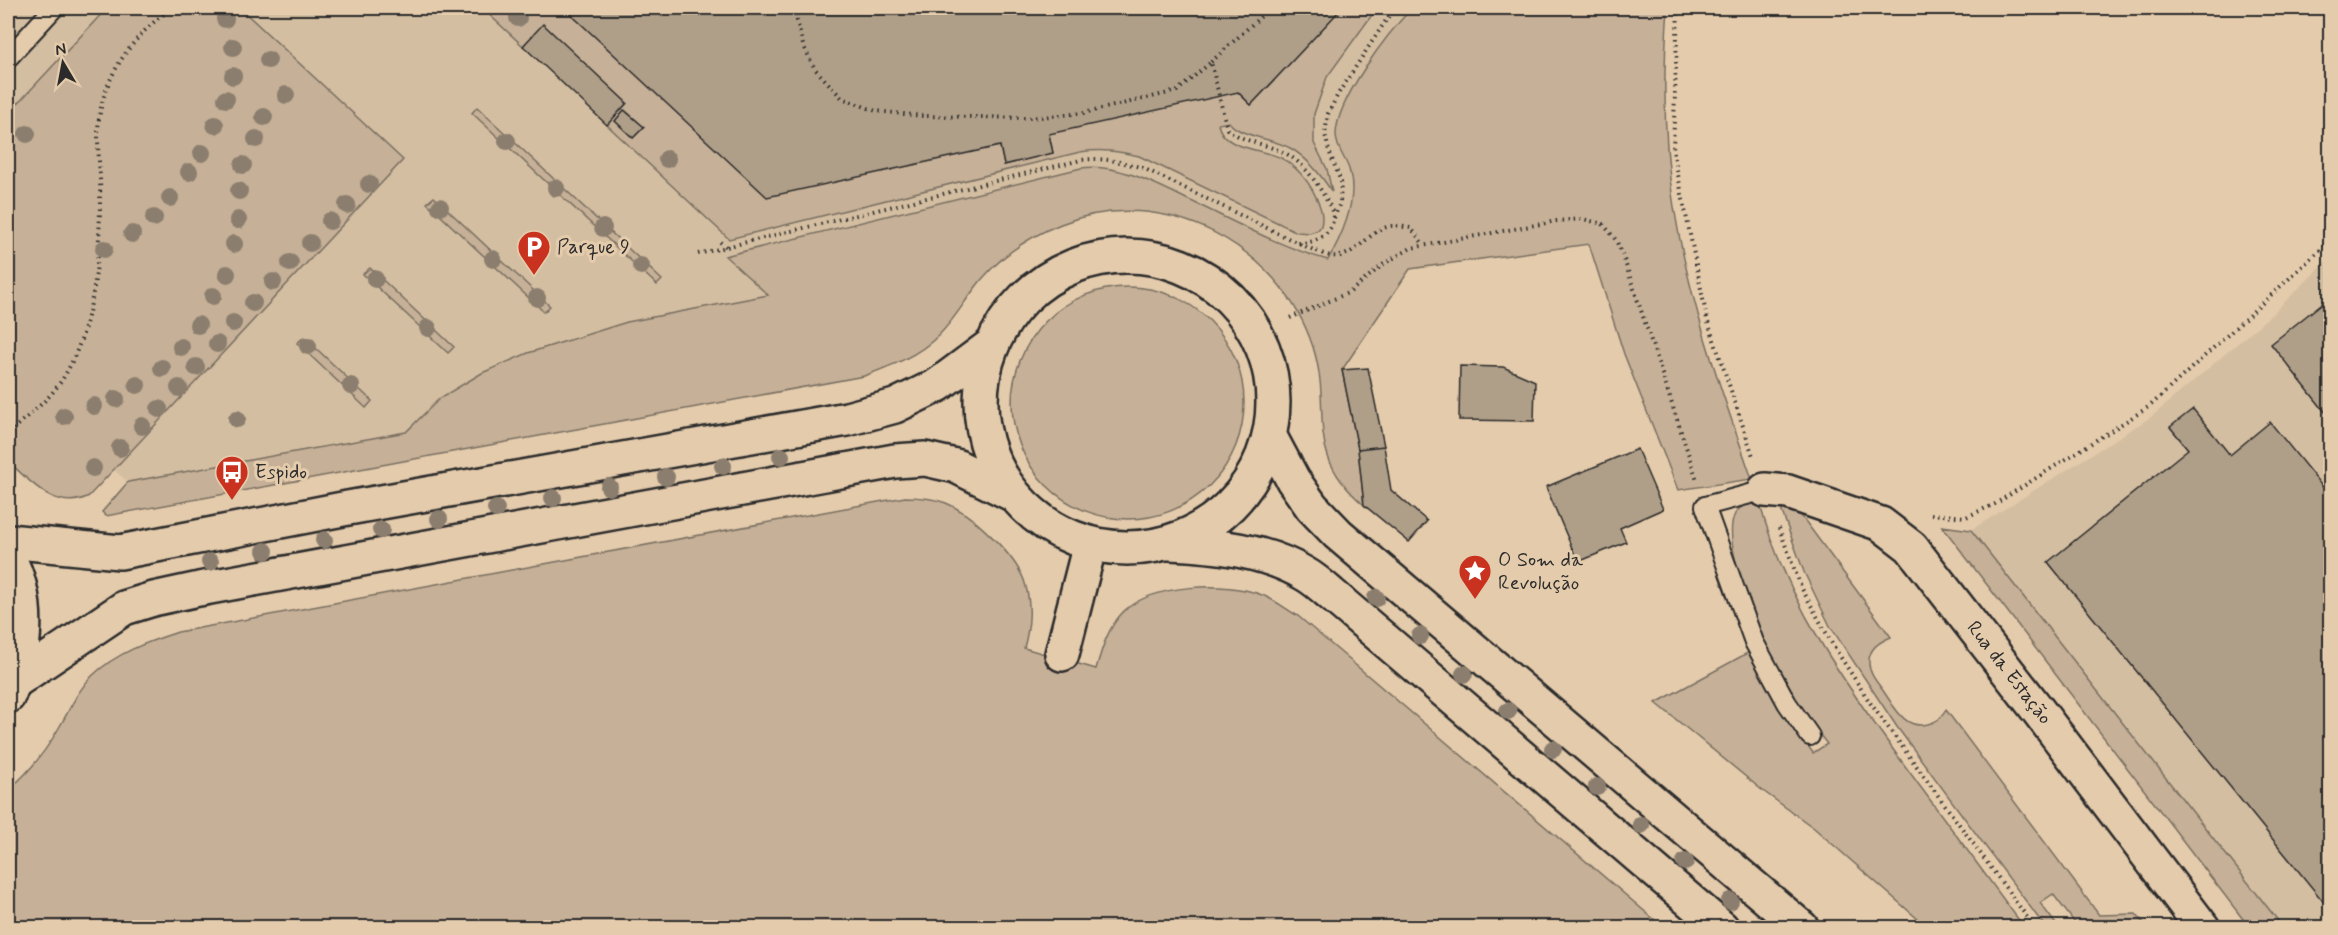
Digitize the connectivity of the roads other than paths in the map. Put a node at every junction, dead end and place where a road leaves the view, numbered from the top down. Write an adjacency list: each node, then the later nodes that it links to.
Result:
1 (54, 8): 2 (lane)
2 (8, 58)
3 (993, 344): 4 (main road); 6 (main road); 7 (main road)
4 (1269, 435): 8 (main road); 15 (main road)
5 (1759, 475): 13 (lane); 16 (main road, Rua da Estação)
6 (1014, 495): 9 (main road); 12 (main road)
7 (8, 541)
8 (1165, 543): 9 (main road); 14 (main road)
9 (1090, 544): 11 (main road)
10 (8, 557): 12 (main road)
11 (1062, 654)
12 (11, 689)
13 (1810, 736)
14 (1722, 927)
15 (1802, 927)
16 (2203, 927)

